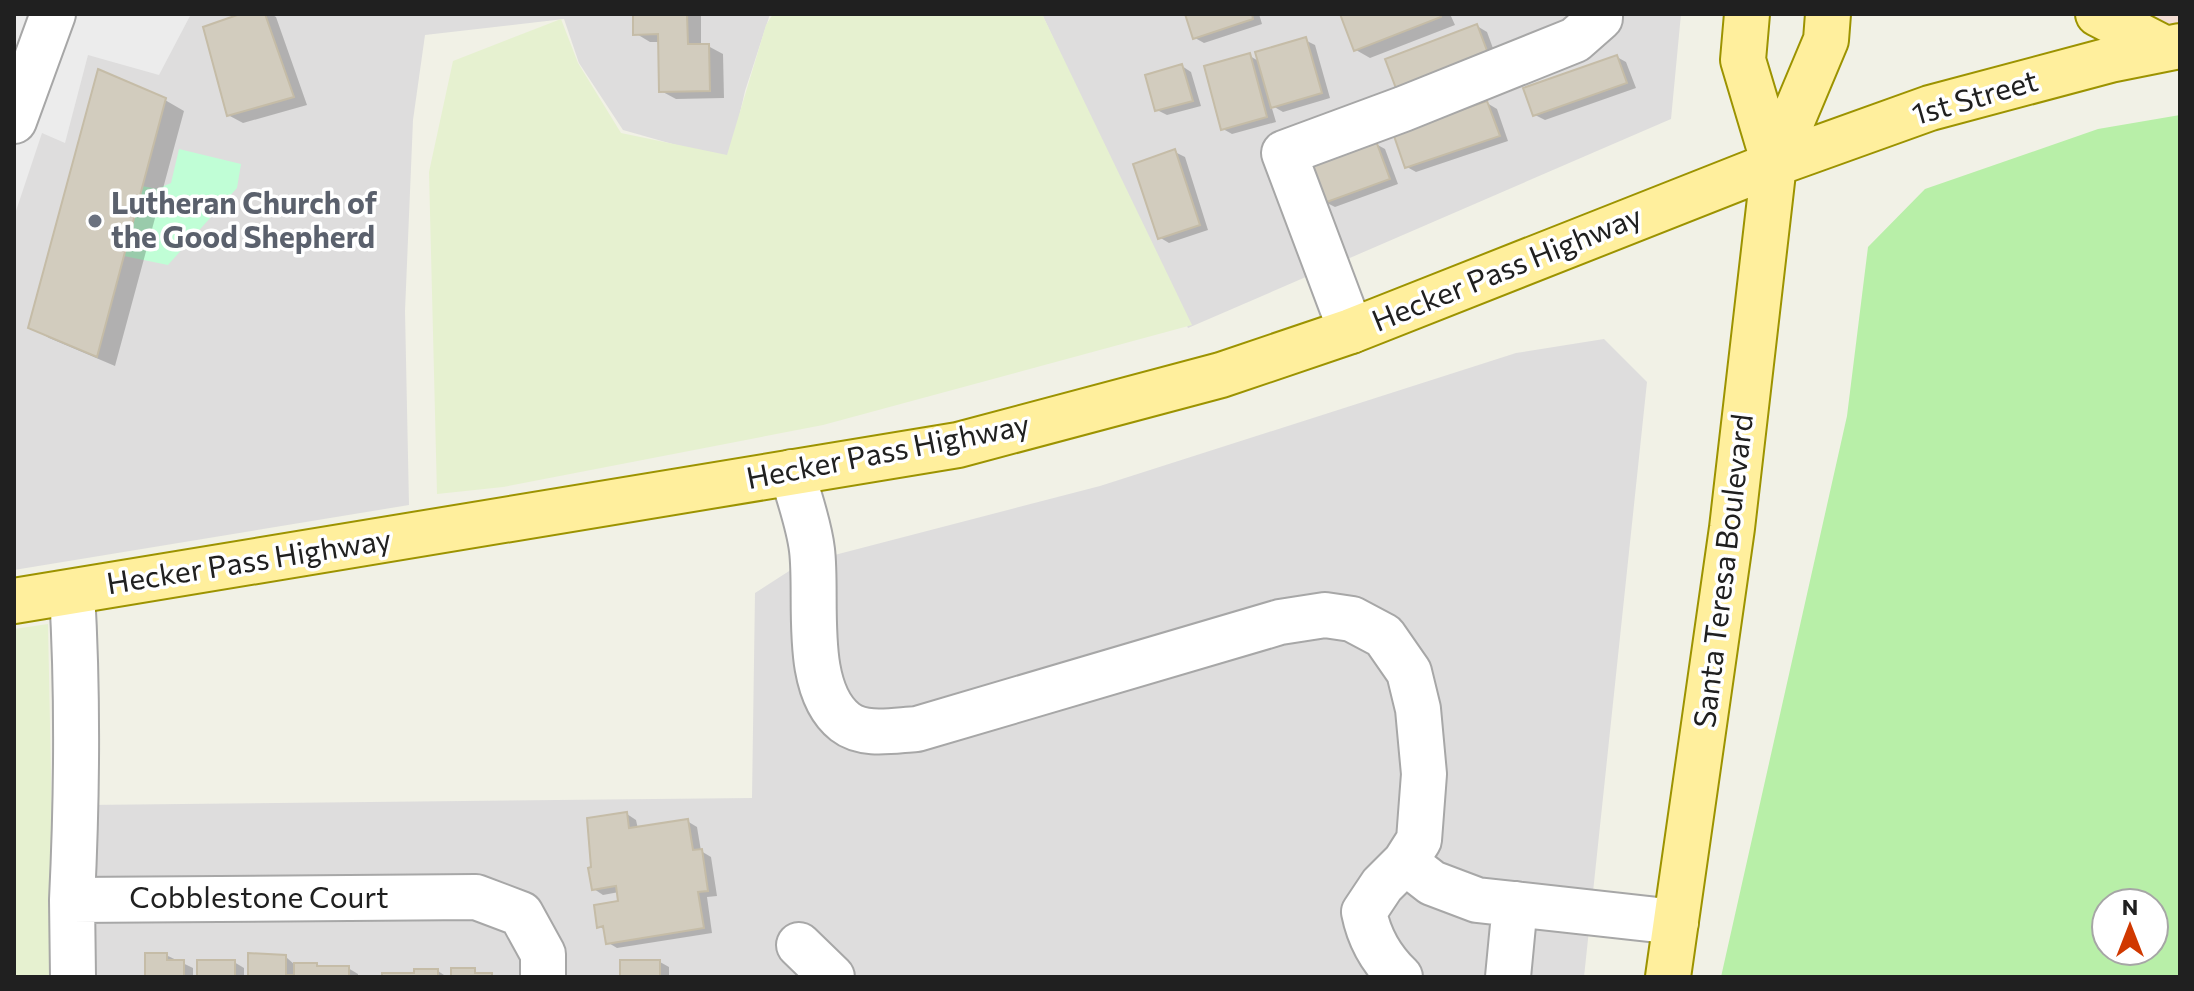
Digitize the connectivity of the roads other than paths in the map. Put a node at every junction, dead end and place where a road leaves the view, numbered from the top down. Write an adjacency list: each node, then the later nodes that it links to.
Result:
1 (53, 14): 7 (street)
2 (1600, 14): 9 (street)
3 (1747, 14): 8 (main road, Santa Teresa Boulevard)
4 (1828, 14): 8 (main road, Santa Teresa Boulevard)
5 (2098, 14): 6 (main road)
6 (2172, 47): 8 (main road, 1st Street)
7 (14, 121)
8 (1774, 164): 9 (main road, Hecker Pass Highway); 16 (main road, Santa Teresa Boulevard)
9 (1351, 331): 10 (main road, Hecker Pass Highway)
10 (792, 472): 11 (main road, Hecker Pass Highway); 13 (street)
11 (72, 592): 12 (main road, Hecker Pass Highway); 14 (street)
12 (14, 601)
13 (1405, 862): 15 (street); 21 (street)
14 (72, 900): 18 (street); 19 (street, Cobblestone Court)
15 (1515, 904): 16 (street); 22 (street)
16 (1676, 922): 23 (main road, Santa Teresa Boulevard)
17 (799, 945): 20 (street)
18 (73, 977)
19 (543, 977)
20 (832, 977)
21 (1400, 977)
22 (1508, 977)
23 (1668, 977)

